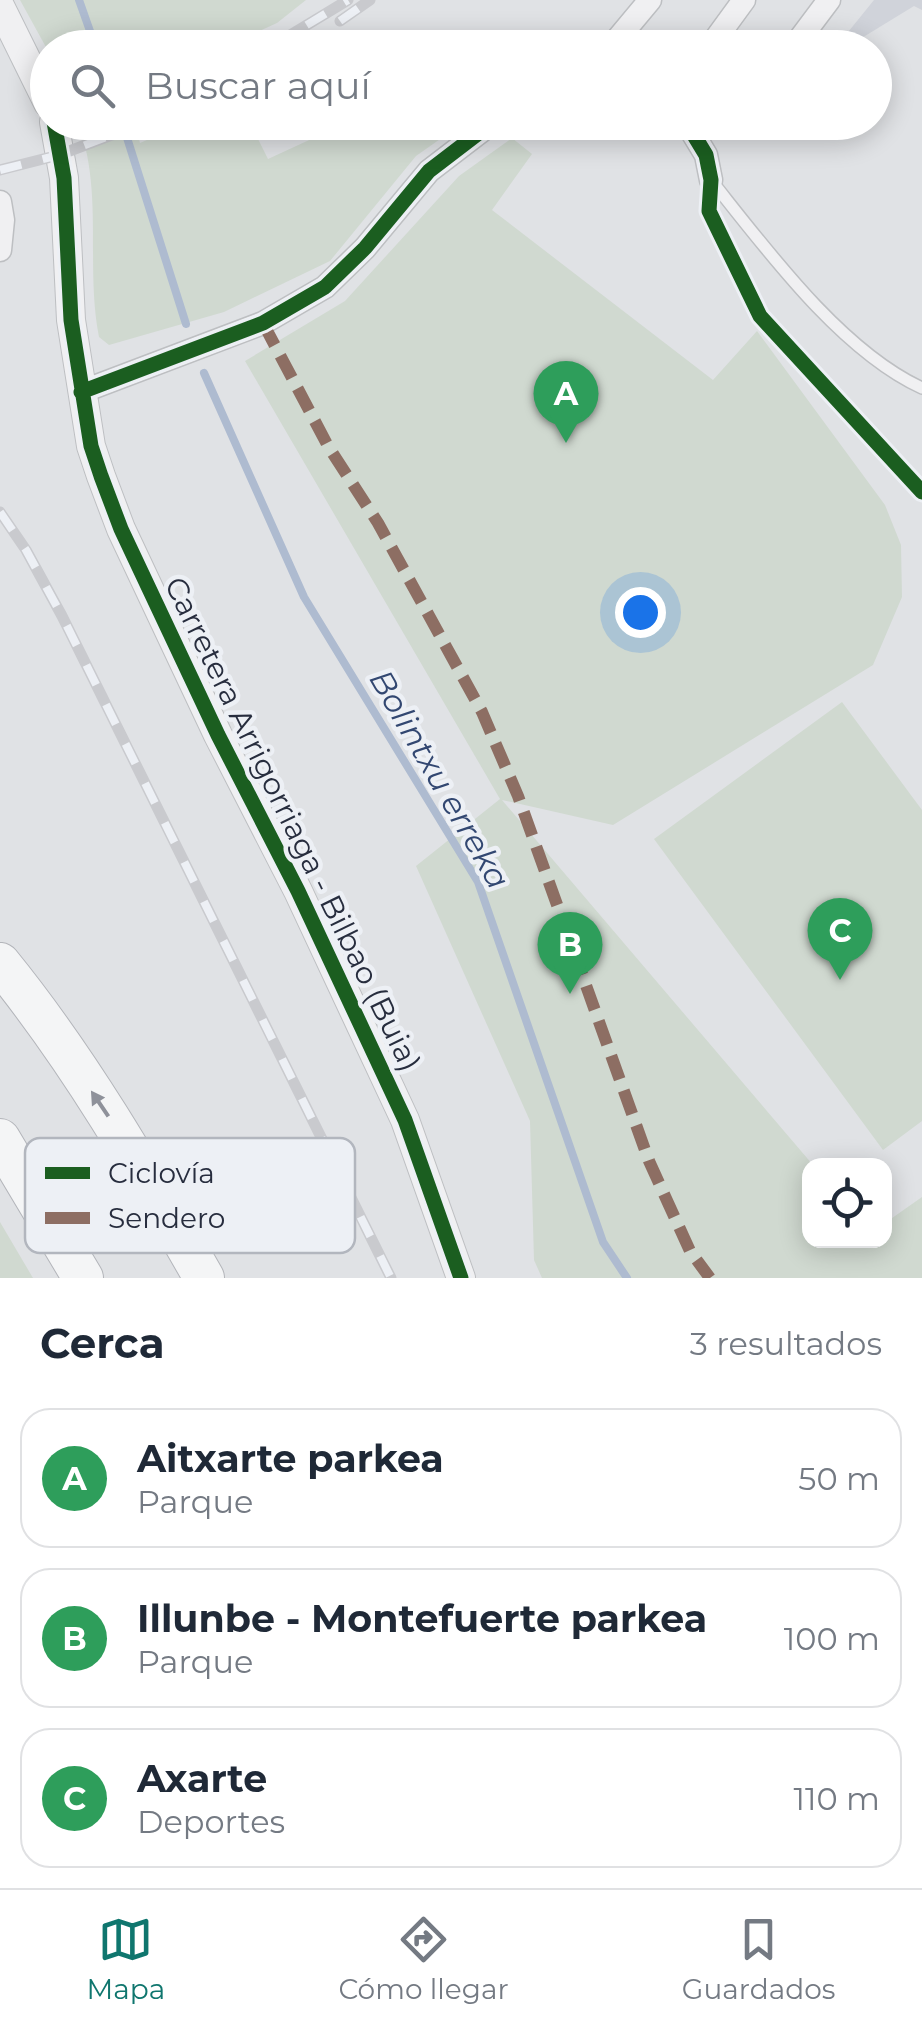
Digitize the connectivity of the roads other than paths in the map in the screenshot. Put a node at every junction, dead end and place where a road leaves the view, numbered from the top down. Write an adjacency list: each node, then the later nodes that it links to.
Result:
1 (650, 0): 5 (street)
2 (744, 0): 6 (street)
3 (829, 0): 7 (street)
4 (0, 6): 8 (street)
5 (625, 30)
6 (723, 30)
7 (806, 30)
8 (30, 67)
9 (57, 140): 16 (street, Carretera Arrigorriaga - Bilbao (Buia))
10 (470, 140): 16 (street)
11 (697, 140): 12 (street)
12 (711, 180): 15 (lane); 17 (lane)
13 (0, 202): 14 (street)
14 (0, 250)
15 (922, 388)
16 (82, 392): 26 (street, Carretera Arrigorriaga - Bilbao (Buia))
17 (922, 492)
18 (0, 962): 19 (highway, one-way to 18)
19 (123, 1138)
20 (0, 1140): 21 (highway)
21 (25, 1182)
22 (68, 1253): 24 (highway)
23 (190, 1253): 25 (highway, one-way to 23)
24 (83, 1278)
25 (204, 1278)
26 (462, 1278)

